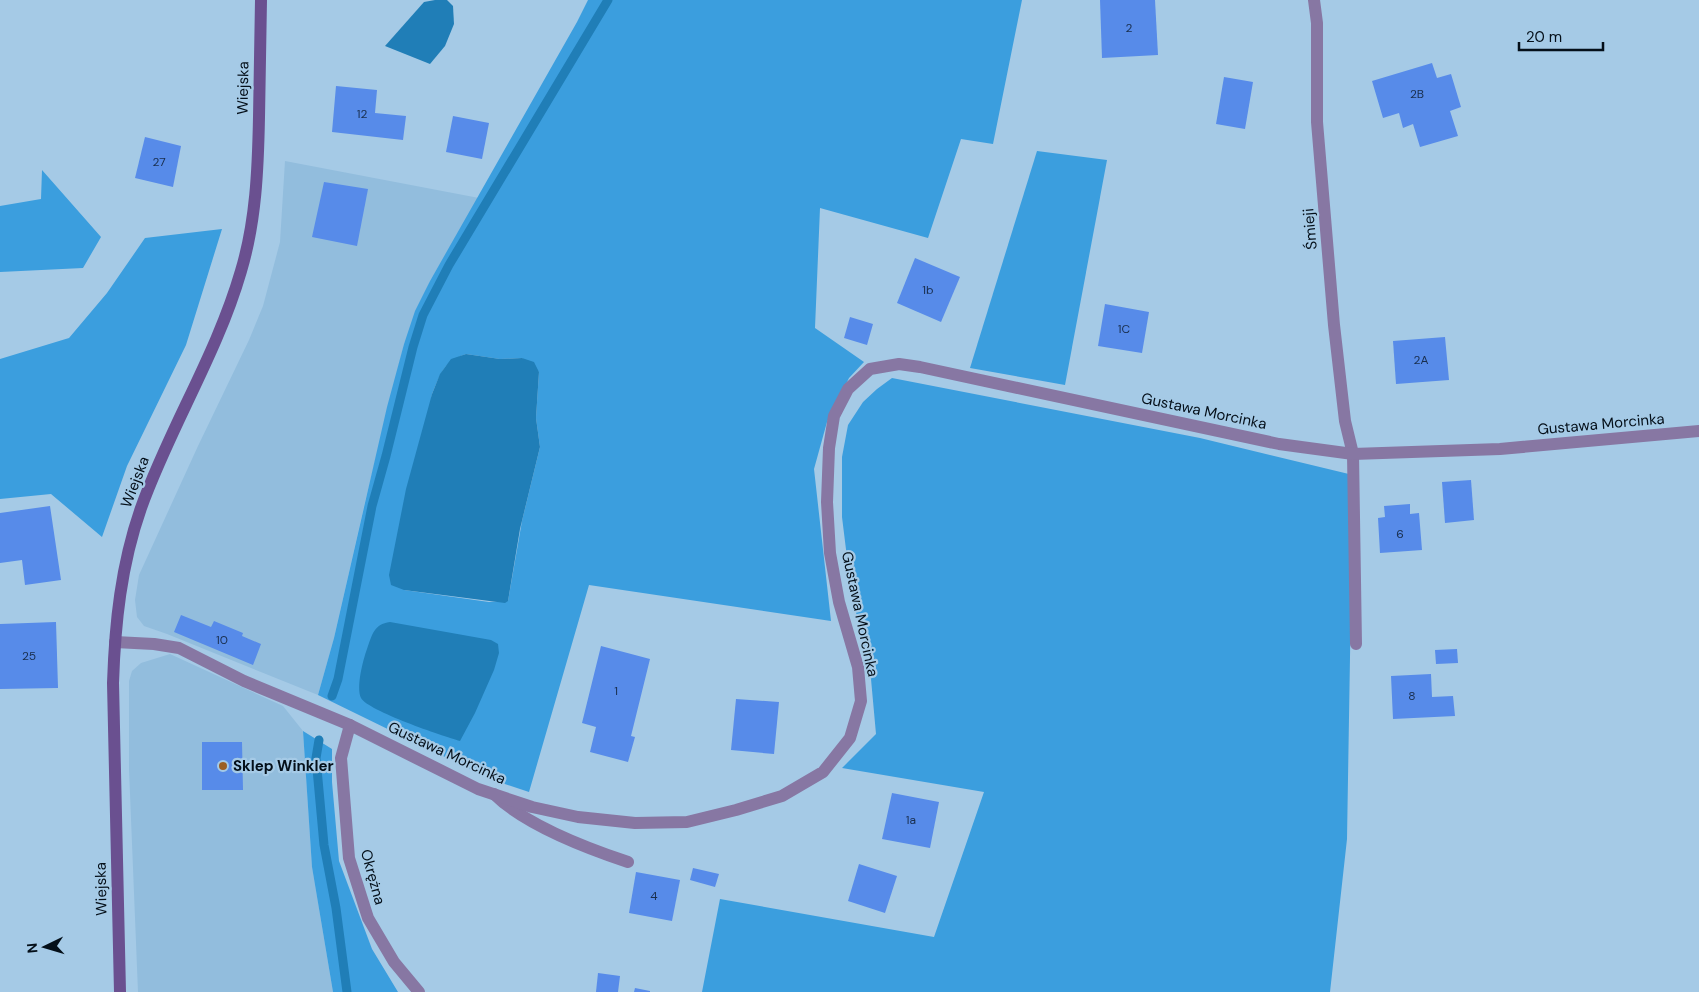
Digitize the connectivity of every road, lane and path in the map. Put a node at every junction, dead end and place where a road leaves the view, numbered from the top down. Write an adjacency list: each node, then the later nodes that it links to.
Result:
1 (261, 0): 5 (street, Wiejska)
2 (1314, 0): 4 (street, Śmieji)
3 (1699, 431): 4 (street, Gustawa Morcinka)
4 (1353, 454): 6 (street, Śmieji); 8 (street, Gustawa Morcinka)
5 (114, 642): 7 (street, Gustawa Morcinka); 10 (street, Wiejska)
6 (1356, 644)
7 (350, 725): 8 (street, Gustawa Morcinka); 11 (street, Okrężna)
8 (494, 794): 9 (street)
9 (628, 862)
10 (120, 992)
11 (420, 992)

